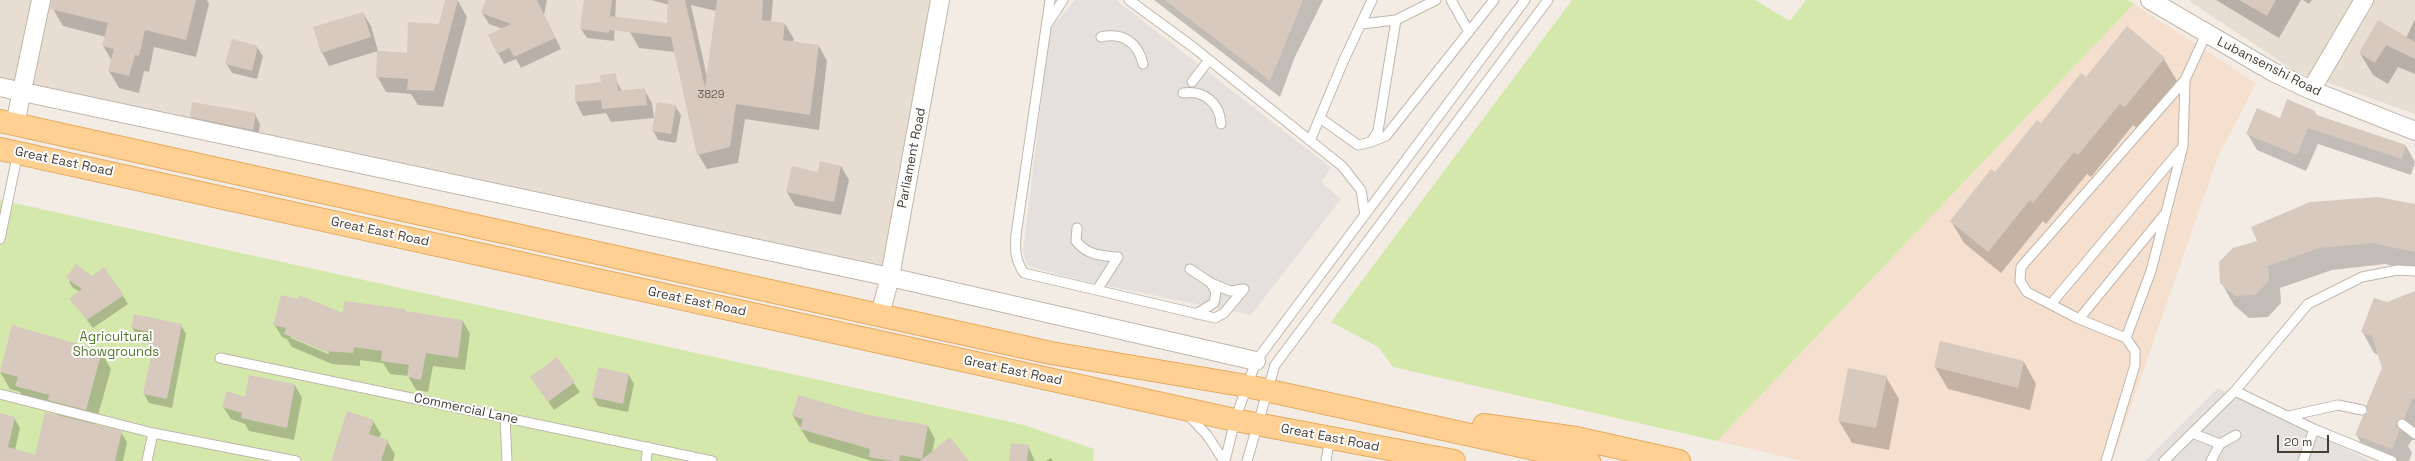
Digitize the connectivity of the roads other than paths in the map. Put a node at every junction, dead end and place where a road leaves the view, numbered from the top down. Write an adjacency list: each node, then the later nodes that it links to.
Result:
1 (41, 0): 27 (street)
2 (940, 0): 44 (street, Parliament Road)
3 (1050, 0): 16 (lane)
4 (1063, 0): 16 (lane)
5 (1129, 0): 20 (lane)
6 (1372, 0): 15 (lane)
7 (1436, 0): 14 (lane)
8 (1451, 0): 17 (lane)
9 (1494, 0): 17 (lane)
10 (1525, 0): 39 (lane)
11 (1548, 0): 54 (lane)
12 (2150, 0): 18 (street, Lubansenshi Road)
13 (2364, 0): 26 (street)
14 (1396, 20): 15 (lane); 35 (lane)
15 (1361, 24): 30 (lane)
16 (1046, 26): 46 (lane)
17 (1469, 32): 35 (lane)
18 (2206, 34): 23 (lane); 26 (street, Lubansenshi Road)
19 (1101, 37): 21 (lane)
20 (1209, 60): 22 (lane); 34 (lane)
21 (1143, 64)
22 (1198, 74): 24 (lane); 29 (lane)
23 (2185, 80): 36 (lane); 47 (lane)
24 (1192, 82)
25 (0, 87): 27 (street)
26 (2311, 90): 33 (street, Lubansenshi Road)
27 (22, 92): 31 (street); 44 (street)
28 (1183, 93): 29 (lane)
29 (1205, 96): 32 (lane)
30 (1320, 118): 34 (lane); 35 (lane)
31 (8, 123): 49 (main road, Great East Road)
32 (1221, 124)
33 (2415, 131)
34 (1310, 141): 39 (lane)
35 (1371, 142)
36 (2183, 146): 38 (lane); 47 (lane)
37 (9, 150): 41 (lane); 59 (main road, Great East Road)
38 (2166, 213): 50 (lane); 51 (lane)
39 (1365, 215): 53 (lane)
40 (1077, 228): 46 (lane)
41 (0, 235)
42 (1190, 268): 45 (lane)
43 (2415, 271): 56 (lane)
44 (890, 277): 49 (street, Parliament Road); 53 (street)
45 (1211, 283): 48 (lane); 48 (lane)
46 (1098, 290): 48 (lane)
47 (2050, 304): 50 (lane)
48 (1196, 314)
49 (880, 315): 55 (main road, Great East Road)
50 (2079, 318): 51 (lane)
51 (2126, 338): 86 (lane)
52 (220, 358): 62 (lane, Commercial Lane)
53 (1256, 361): 54 (lane); 55 (lane)
54 (1275, 365): 55 (lane)
55 (1257, 388): 58 (main road, Great East Road); 63 (lane); 64 (lane)
56 (2234, 391): 61 (lane); 68 (lane)
57 (0, 394): 67 (lane)
58 (1335, 406): 84 (main road, Great East Road); 85 (main road, Great East Road)
59 (1180, 408): 63 (main road, Great East Road); 80 (lane)
60 (2362, 410): 61 (lane)
61 (2289, 416): 66 (lane)
62 (505, 417): 73 (lane, Commercial Lane); 77 (lane)
63 (1235, 420): 64 (main road, Great East Road); 80 (lane)
64 (1257, 424): 71 (main road, Great East Road); 81 (lane)
65 (2402, 424): 69 (lane)
66 (2314, 429): 89 (lane); 90 (lane)
67 (153, 433): 75 (lane); 76 (lane)
68 (2192, 433): 72 (lane); 87 (lane)
69 (2415, 434)
70 (2236, 435): 72 (lane)
71 (1330, 438): 74 (main road, Great East Road); 82 (lane)
72 (2220, 444): 88 (lane)
73 (648, 447): 78 (lane); 79 (lane, Commercial Lane)
74 (1402, 456): 83 (main road, Great East Road)
75 (147, 461)
76 (296, 461)
77 (507, 461)
78 (646, 461)
79 (712, 461)
80 (1224, 461)
81 (1247, 461)
82 (1326, 461)
83 (1454, 461)
84 (1589, 461)
85 (1679, 461)
86 (2106, 461)
87 (2164, 461)
88 (2211, 461)
89 (2303, 461)
90 (2392, 461)

